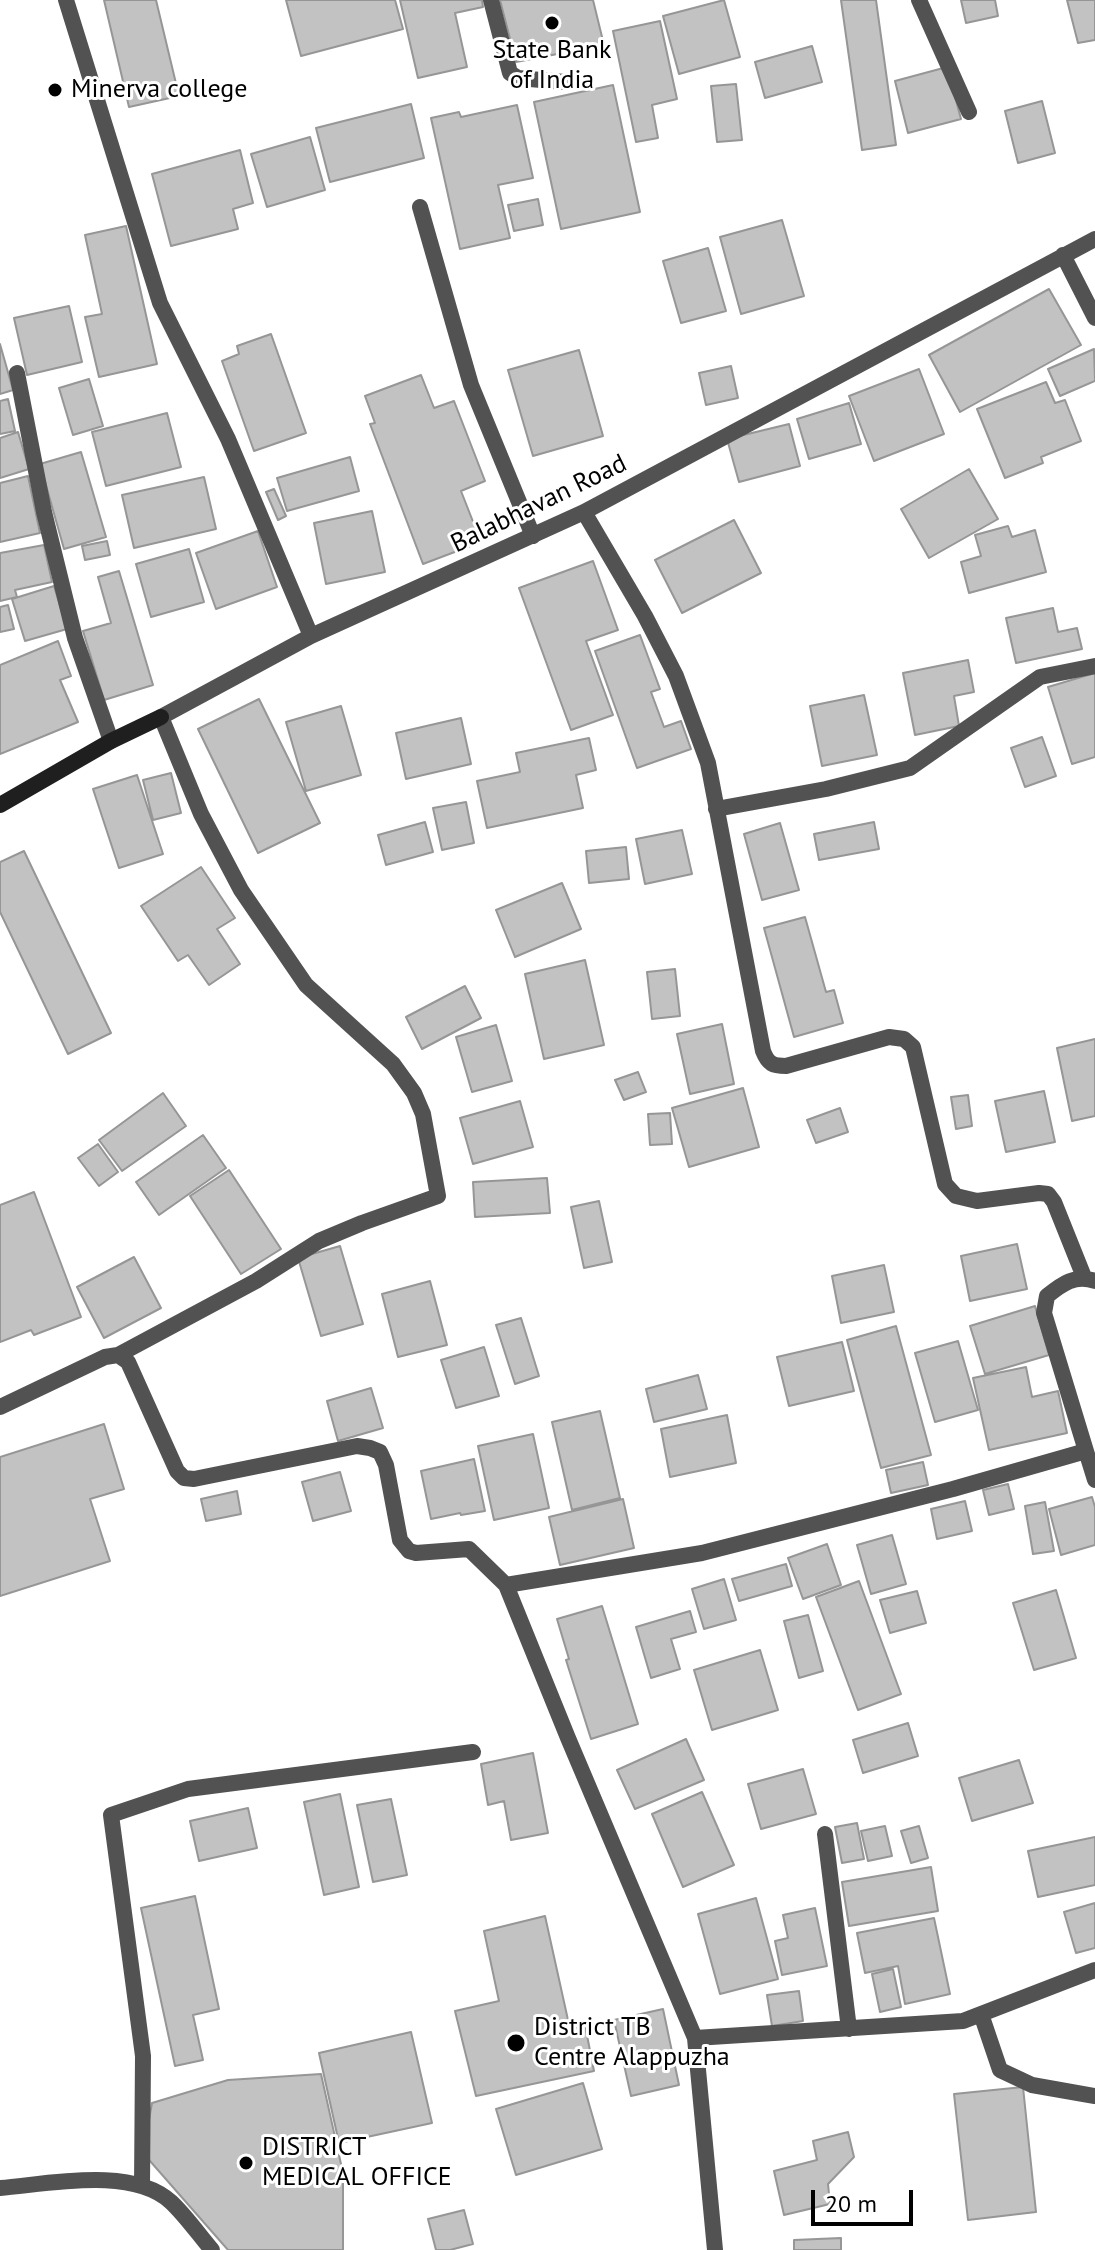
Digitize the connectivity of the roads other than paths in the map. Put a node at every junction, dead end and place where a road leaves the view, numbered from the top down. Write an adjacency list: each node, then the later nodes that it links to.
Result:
1 (66, 0): 13 (street)
2 (491, 0): 4 (street)
3 (919, 0): 5 (street)
4 (565, 82)
5 (969, 112)
6 (420, 207): 12 (street)
7 (1095, 239): 8 (street, Balabhavan Road)
8 (1063, 255): 9 (street); 11 (street, Balabhavan Road)
9 (1095, 318)
10 (17, 373): 16 (street)
11 (584, 512): 12 (street, Balabhavan Road); 18 (street)
12 (533, 536): 13 (street, Balabhavan Road)
13 (311, 636): 15 (street, Balabhavan Road)
14 (1095, 666): 18 (street)
15 (161, 717): 16 (main road, Balabhavan Road); 20 (street)
16 (111, 741): 17 (main road, Balabhavan Road)
17 (0, 805)
18 (716, 809): 19 (street)
19 (1089, 1279): 22 (street)
20 (118, 1355): 21 (street); 24 (street)
21 (0, 1407)
22 (1086, 1451): 23 (street); 24 (street)
23 (1095, 1480)
24 (506, 1585): 30 (street)
25 (473, 1752): 32 (street)
26 (825, 1834): 29 (street)
27 (1095, 1970): 28 (street)
28 (981, 2014): 29 (street); 31 (street)
29 (849, 2029): 30 (street)
30 (695, 2038): 35 (street)
31 (1095, 2096)
32 (142, 2186): 33 (street); 34 (street)
33 (0, 2188)
34 (212, 2250)
35 (715, 2250)

